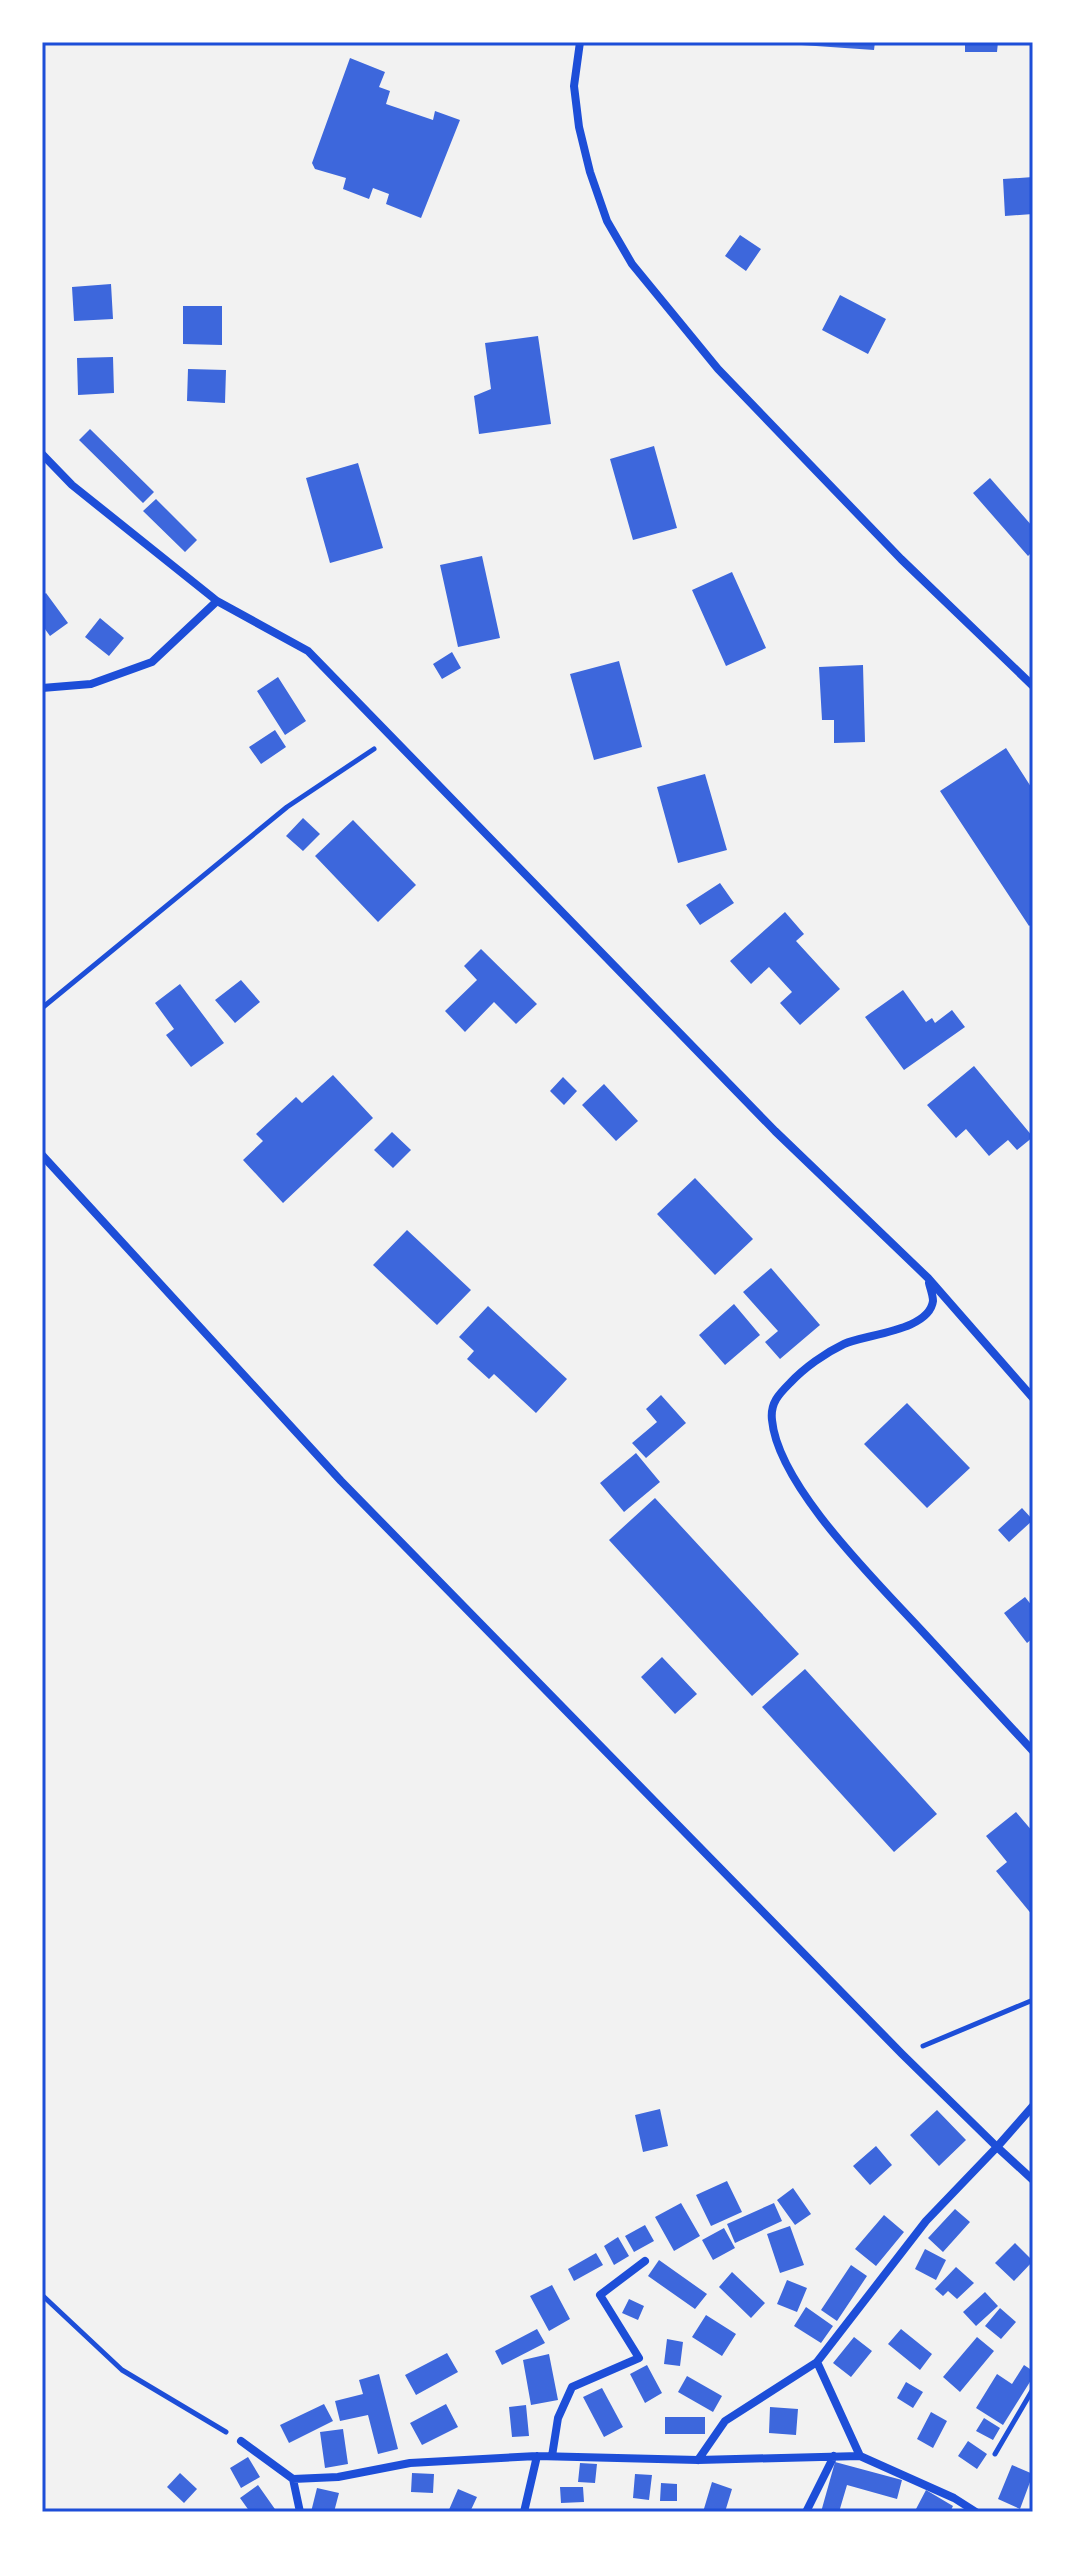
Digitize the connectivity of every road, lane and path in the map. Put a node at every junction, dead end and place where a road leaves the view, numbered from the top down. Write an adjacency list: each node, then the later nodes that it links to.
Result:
1 (580, 42): 4 (street)
2 (42, 454): 3 (street)
3 (217, 601): 5 (street); 6 (street)
4 (1033, 686)
5 (42, 688)
6 (391, 737): 7 (path); 9 (street)
7 (42, 1008)
8 (42, 1155): 13 (street)
9 (928, 1278): 10 (street); 11 (street)
10 (1033, 1398)
11 (1033, 1751)
12 (1033, 2000): 13 (path)
13 (902, 2054): 15 (street)
14 (1033, 2106): 15 (street)
15 (997, 2147): 16 (street); 19 (street)
16 (1033, 2180)
17 (645, 2261): 24 (street)
18 (42, 2295): 21 (path)
19 (817, 2362): 26 (street); 27 (street)
20 (1033, 2389): 22 (path)
21 (241, 2441): 28 (street)
22 (995, 2454)
23 (537, 2456): 24 (street); 28 (street); 30 (street)
24 (552, 2456): 27 (street)
25 (834, 2456): 26 (street); 27 (street); 31 (street)
26 (860, 2456): 32 (street)
27 (698, 2460)
28 (293, 2479): 29 (street)
29 (300, 2512)
30 (524, 2512)
31 (806, 2512)
32 (976, 2512)

